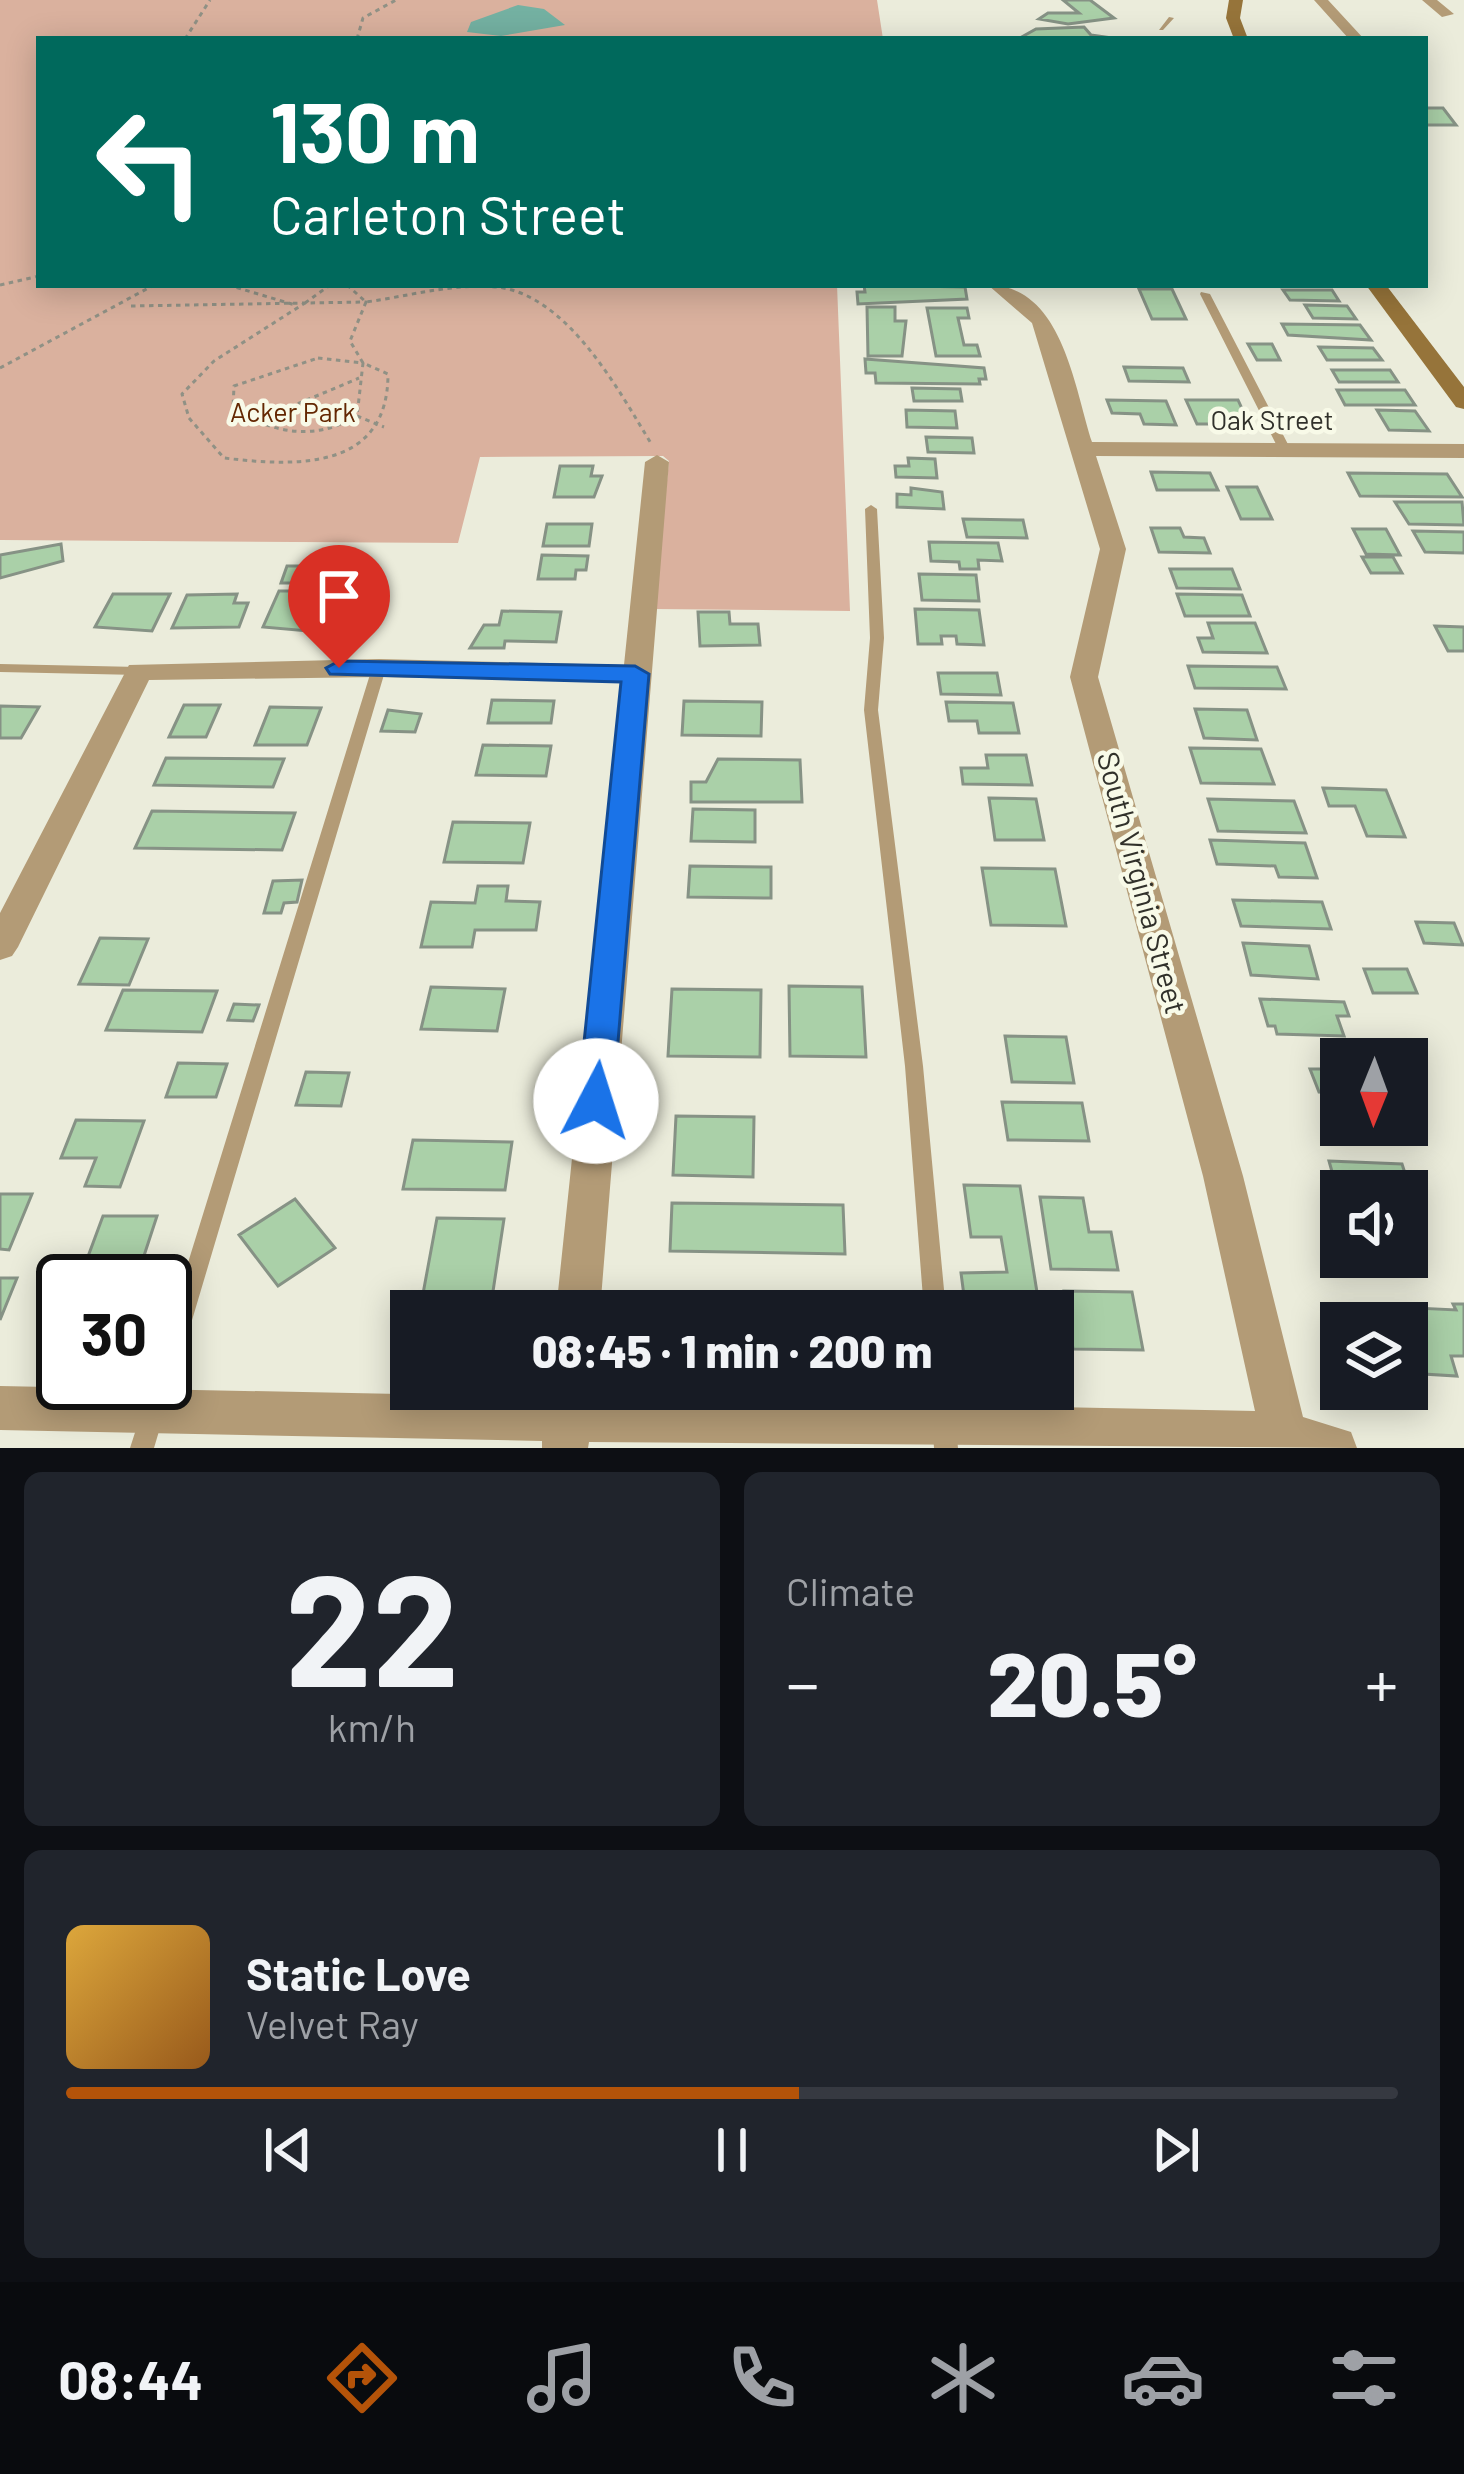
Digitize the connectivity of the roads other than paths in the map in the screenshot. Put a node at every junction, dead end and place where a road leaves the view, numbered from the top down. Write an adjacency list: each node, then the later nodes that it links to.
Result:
1 (1236, 0): 7 (street)
2 (1321, 0): 8 (street)
3 (1429, 0): 4 (street)
4 (1447, 14)
5 (1171, 18): 6 (lane)
6 (1161, 29)
7 (1240, 36)
8 (1354, 36)
9 (1002, 288): 13 (street, South Virginia Street)
10 (1379, 288): 12 (street)
11 (1205, 294): 15 (lane)
12 (1464, 402)
13 (1080, 448): 15 (street, Oak Street); 31 (street, South Virginia Street)
14 (1464, 451): 15 (street, Oak Street)
15 (1286, 452)
16 (657, 461): 21 (street)
17 (871, 509): 25 (lane)
18 (0, 668): 20 (lane)
19 (380, 668): 20 (street); 21 (street); 23 (lane)
20 (139, 670): 22 (street)
21 (635, 674): 24 (street)
22 (0, 946)
23 (192, 1286)
24 (580, 1290)
25 (933, 1290)
26 (192, 1405): 29 (street)
27 (36, 1407): 28 (street)
28 (0, 1408)
29 (568, 1420): 30 (street)
30 (944, 1421): 31 (street)
31 (1285, 1441): 32 (street)
32 (1334, 1448)

